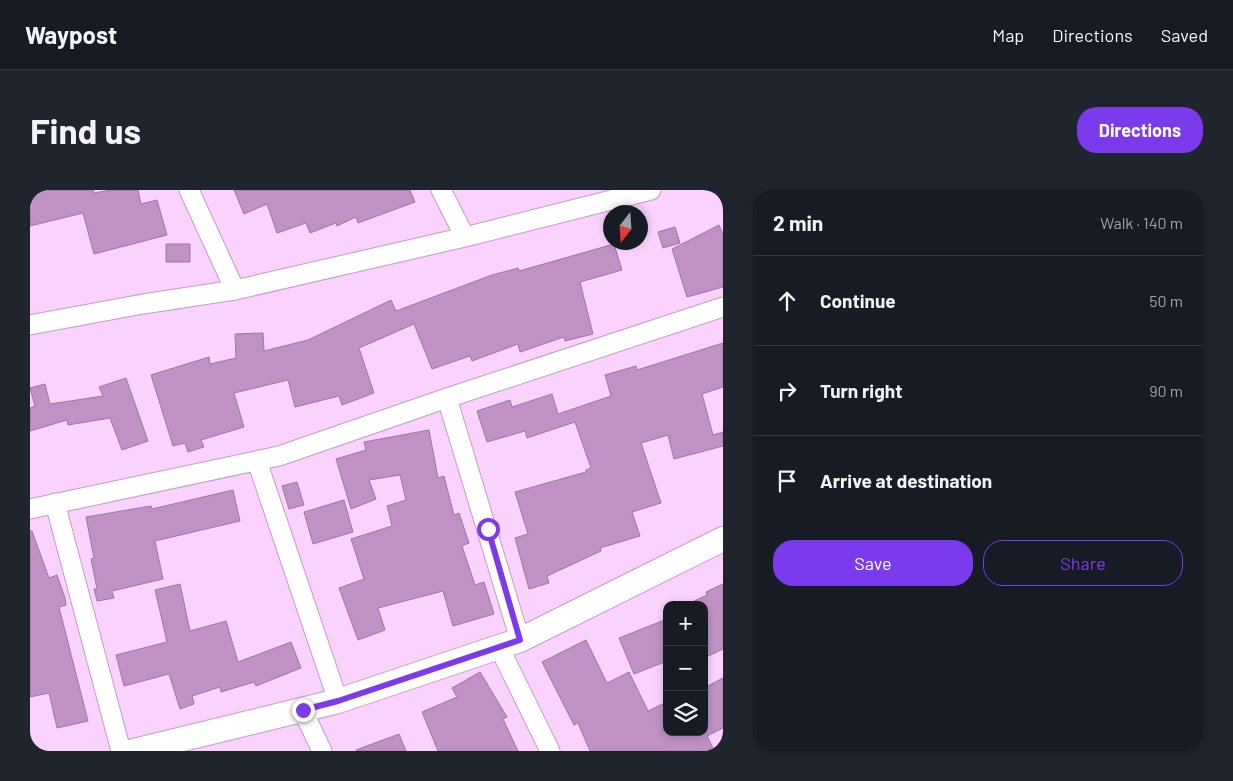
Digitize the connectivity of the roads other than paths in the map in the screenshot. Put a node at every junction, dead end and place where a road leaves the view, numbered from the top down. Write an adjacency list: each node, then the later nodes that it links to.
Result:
1 (189, 190): 5 (street)
2 (441, 190): 4 (street)
3 (651, 190): 4 (street)
4 (465, 237): 5 (street)
5 (235, 290): 7 (street)
6 (723, 307): 8 (street)
7 (30, 325)
8 (447, 398): 9 (street); 13 (street)
9 (257, 461): 10 (street); 14 (street)
10 (55, 503): 11 (street); 16 (street)
11 (30, 509)
12 (723, 539): 13 (street)
13 (510, 643): 14 (street); 19 (street)
14 (338, 701): 15 (street)
15 (303, 710): 17 (street); 18 (street)
16 (121, 751)
17 (134, 751)
18 (322, 751)
19 (550, 751)

